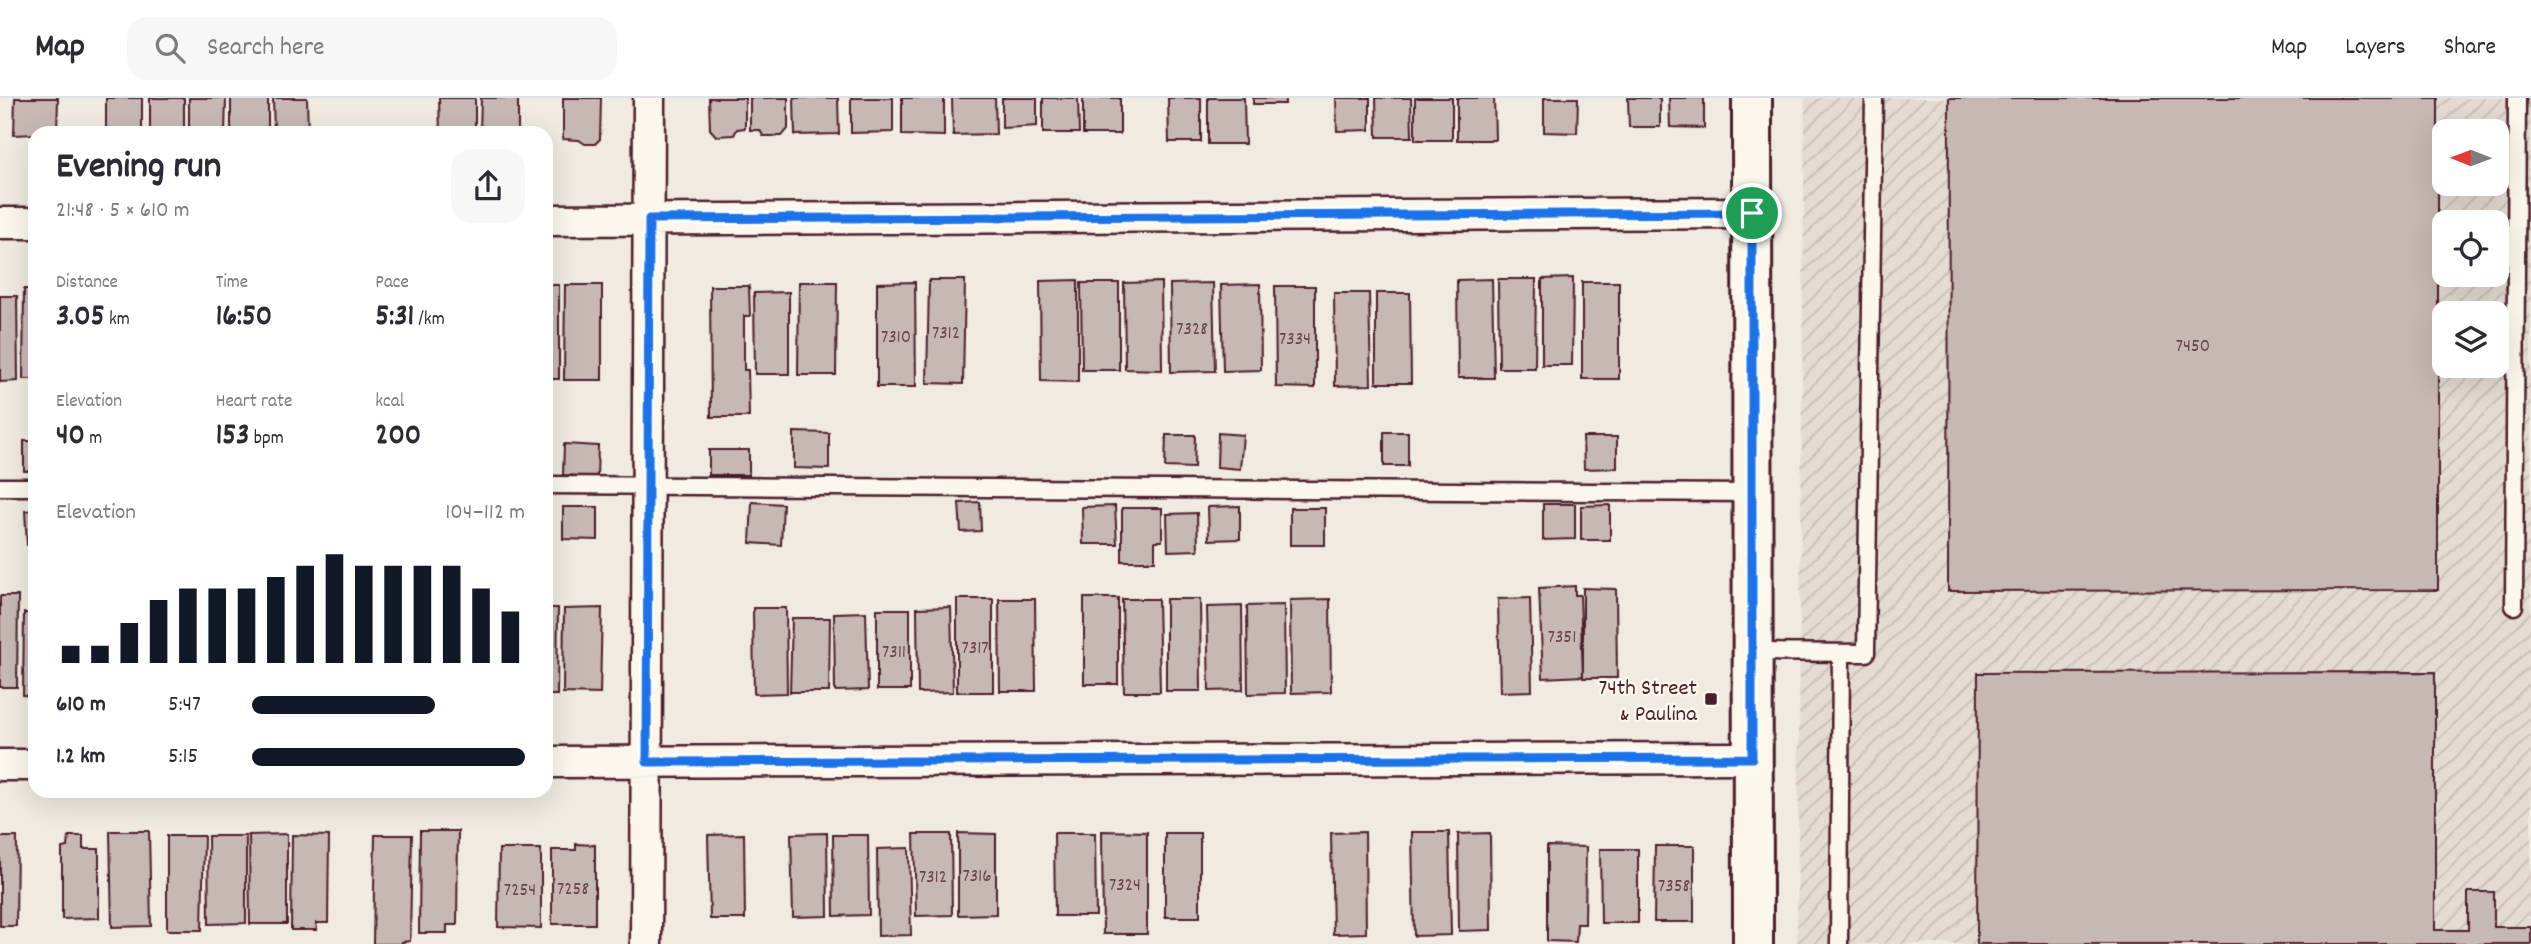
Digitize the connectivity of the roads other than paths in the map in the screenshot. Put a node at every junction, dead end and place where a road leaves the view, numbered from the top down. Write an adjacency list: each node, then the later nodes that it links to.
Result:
1 (649, 98): 6 (street)
2 (1752, 98): 5 (street)
3 (1874, 98): 17 (lane)
4 (2517, 98): 15 (lane)
5 (1752, 213): 6 (street); 14 (street)
6 (649, 219): 7 (street); 11 (street)
7 (553, 220)
8 (0, 223): 9 (street)
9 (28, 223)
10 (553, 485): 11 (lane)
11 (648, 485): 14 (lane); 20 (street)
12 (0, 487): 13 (lane)
13 (28, 487)
14 (1752, 493): 16 (street)
15 (2514, 606)
16 (1752, 652): 17 (lane); 18 (street)
17 (1841, 653): 25 (lane)
18 (1752, 758): 20 (street); 24 (street)
19 (553, 762): 20 (street)
20 (647, 762): 23 (street)
21 (0, 765): 22 (street)
22 (28, 765)
23 (646, 944)
24 (1753, 944)
25 (1839, 944)

